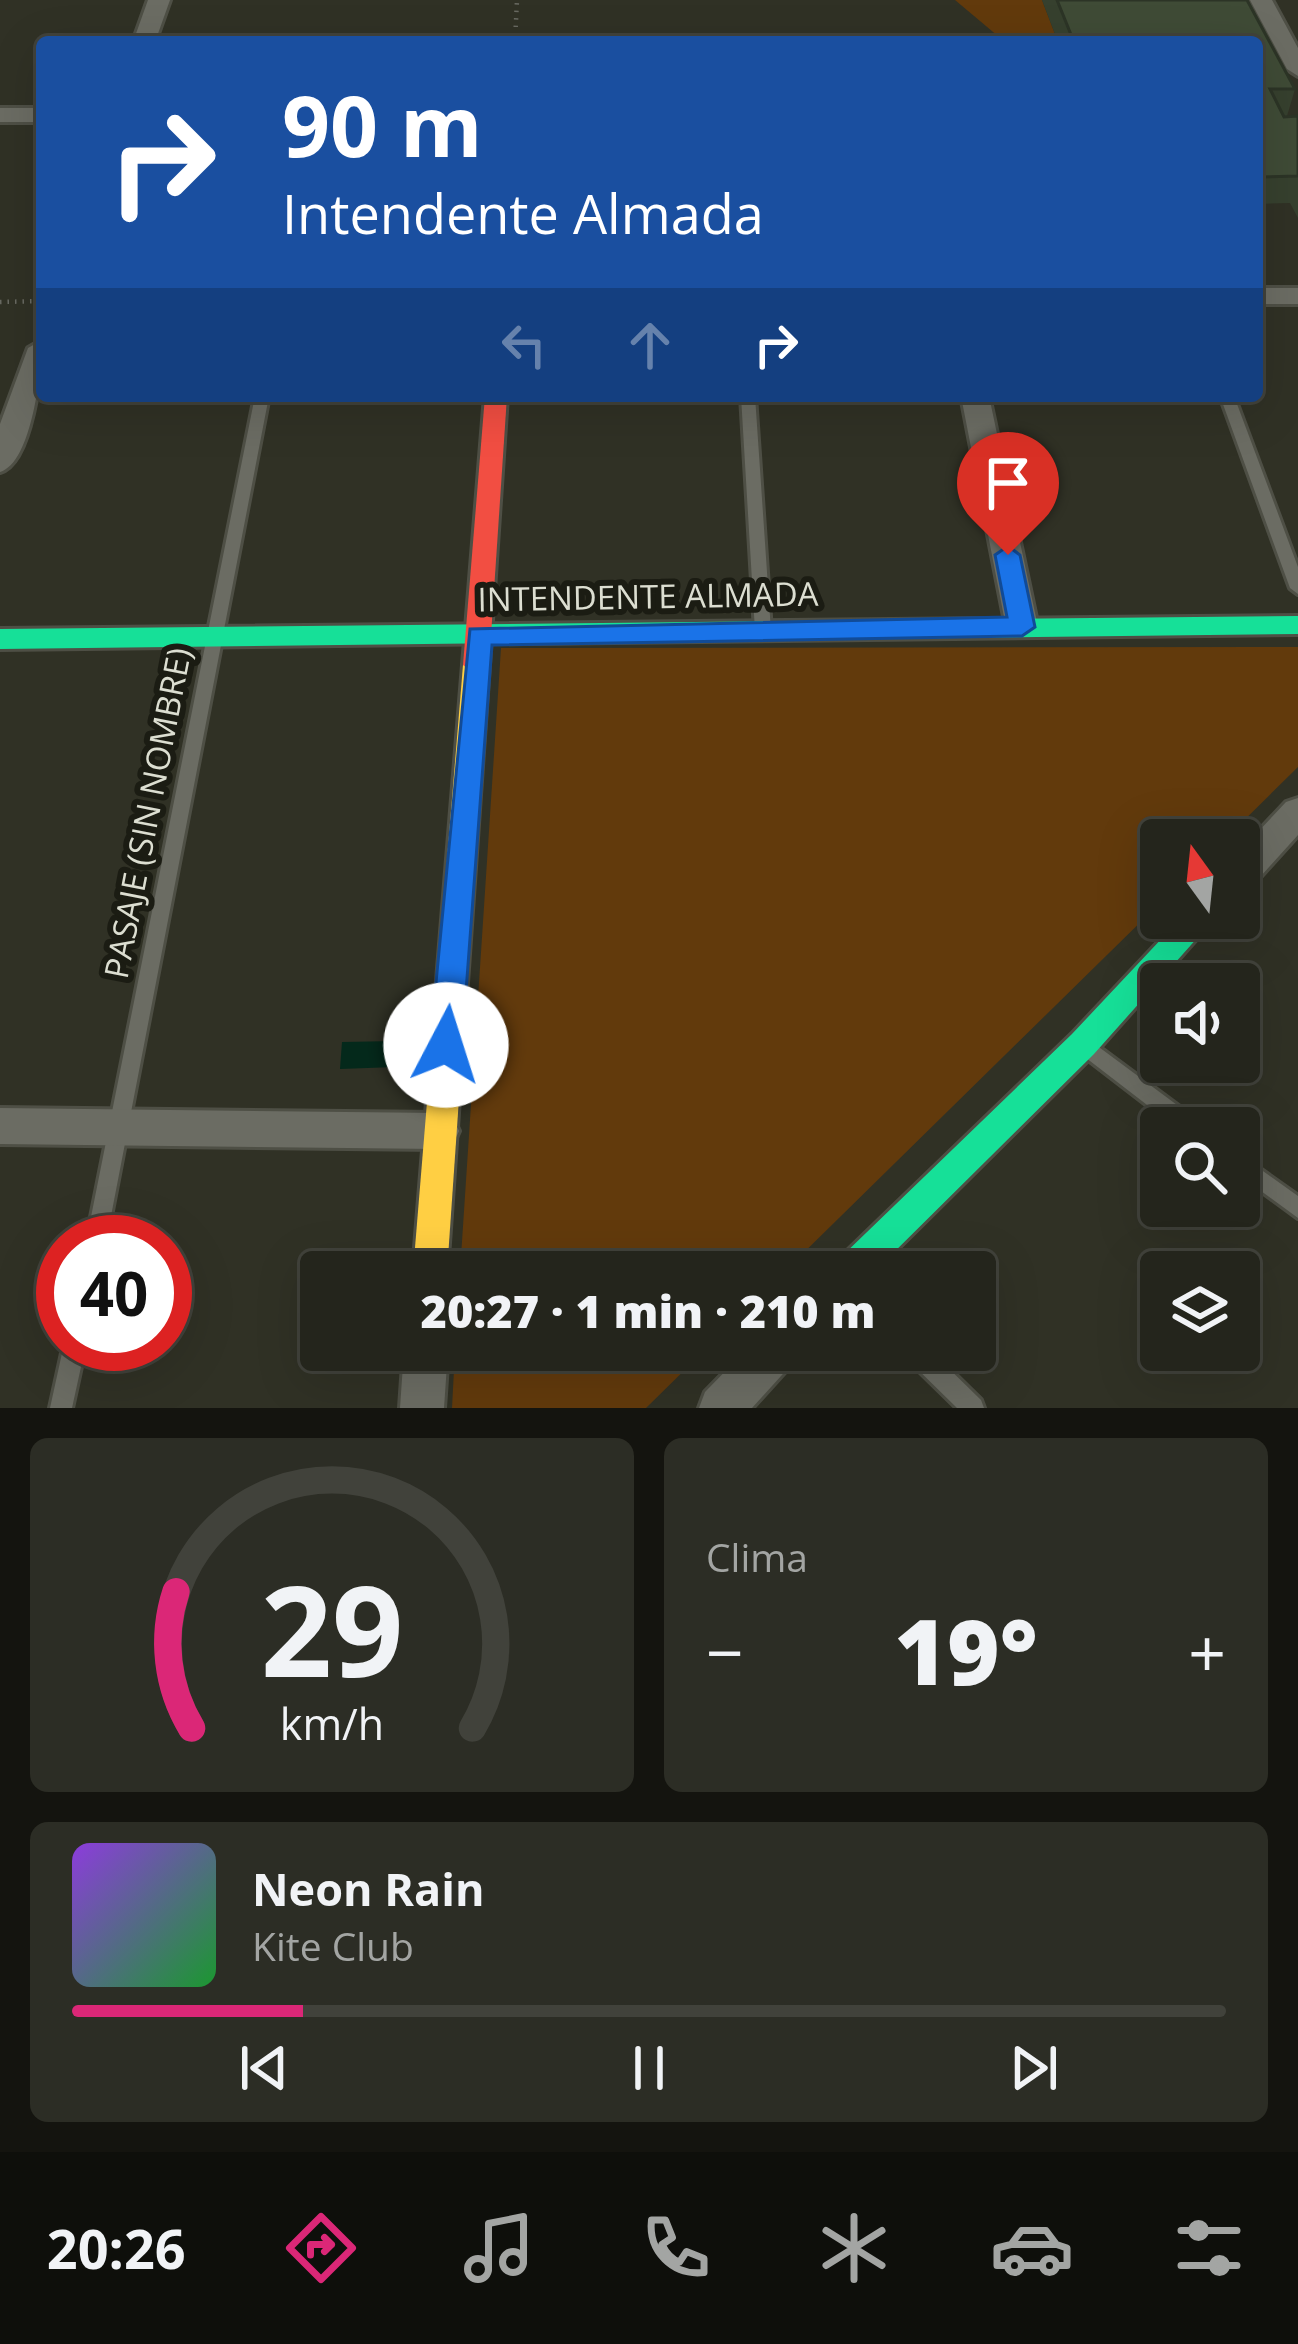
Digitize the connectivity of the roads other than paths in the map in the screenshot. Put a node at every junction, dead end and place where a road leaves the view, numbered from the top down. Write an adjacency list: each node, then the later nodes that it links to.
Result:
1 (159, 0): 3 (street)
2 (1261, 0): 4 (street)
3 (146, 36)
4 (1298, 69)
5 (0, 115): 6 (street)
6 (36, 115)
7 (1263, 296): 8 (street)
8 (1298, 296)
9 (36, 364): 15 (street)
10 (261, 402): 21 (lane, PASAJE (SIN NOMBRE))
11 (496, 402): 20 (street)
12 (748, 402): 19 (lane)
13 (976, 402): 18 (street)
14 (1229, 402): 16 (lane)
15 (0, 462)
16 (1298, 588)
17 (1298, 626): 18 (street, INTENDENTE ALMADA)
18 (1022, 627): 19 (street, INTENDENTE ALMADA)
19 (763, 631): 20 (street, INTENDENTE ALMADA)
20 (479, 635): 21 (street, INTENDENTE ALMADA); 30 (street)
21 (214, 637): 22 (street, INTENDENTE ALMADA); 29 (lane, PASAJE (SIN NOMBRE))
22 (0, 639)
23 (1292, 830): 24 (street)
24 (1260, 858)
25 (1180, 939): 26 (street)
26 (1083, 1043): 27 (lane); 35 (street)
27 (1166, 1107)
28 (0, 1126): 29 (street)
29 (120, 1127): 30 (street); 33 (lane, PASAJE (SIN NOMBRE))
30 (439, 1131): 34 (street)
31 (1260, 1179): 32 (lane)
32 (1298, 1208)
33 (102, 1215)
34 (431, 1251)
35 (871, 1251)
36 (69, 1371): 40 (lane)
37 (424, 1371): 41 (street)
38 (756, 1371): 42 (street)
39 (935, 1371): 43 (lane)
40 (61, 1408)
41 (422, 1408)
42 (721, 1408)
43 (973, 1408)

